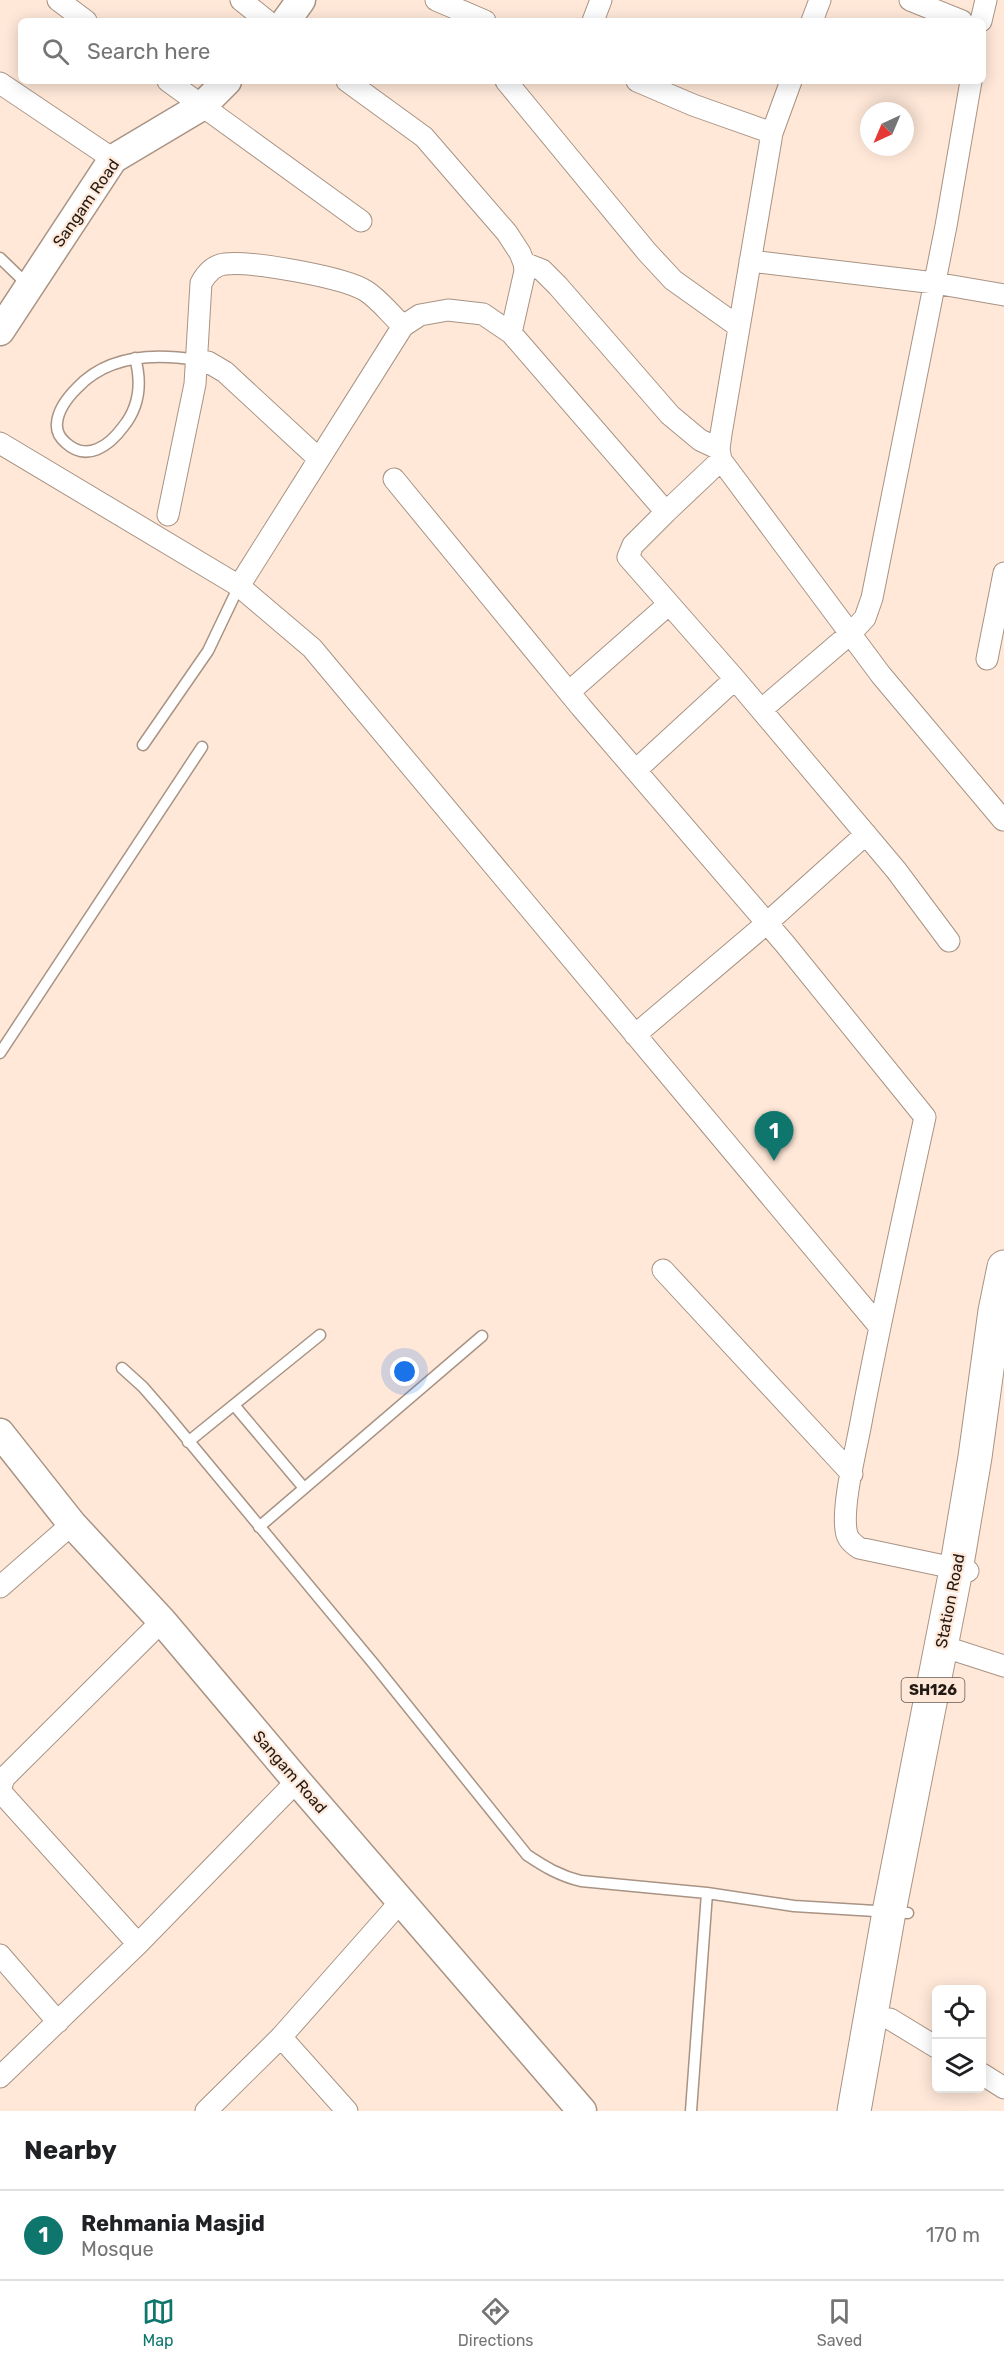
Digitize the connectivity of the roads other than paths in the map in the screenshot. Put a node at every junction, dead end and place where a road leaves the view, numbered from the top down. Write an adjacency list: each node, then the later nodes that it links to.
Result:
1 (58, 0): 10 (street)
2 (241, 0): 11 (street)
3 (301, 0): 12 (street)
4 (436, 0): 9 (street)
5 (601, 0): 13 (street)
6 (820, 0): 14 (street)
7 (910, 0): 15 (street)
8 (986, 0): 16 (street)
9 (464, 17)
10 (82, 18)
11 (263, 18)
12 (288, 18)
13 (594, 18)
14 (814, 18)
15 (955, 18)
16 (982, 18)
17 (0, 83): 27 (street)
18 (172, 84): 25 (street)
19 (224, 84): 25 (street, Sangam Road)
20 (351, 84): 31 (street)
21 (508, 84): 36 (street)
22 (644, 84): 26 (street)
23 (790, 84): 26 (street)
24 (969, 84): 32 (street)
25 (202, 106): 27 (street, Sangam Road); 28 (street)
26 (772, 134): 30 (street)
27 (113, 159): 33 (street, Sangam Road)
28 (362, 221)
29 (0, 258): 33 (lane)
30 (750, 261): 32 (street); 36 (street)
31 (524, 262): 38 (street); 42 (street)
32 (935, 283): 34 (street); 50 (street)
33 (30, 286): 37 (street, Sangam Road)
34 (1004, 295)
35 (403, 326): 38 (street); 40 (street); 43 (street)
36 (739, 327): 42 (street)
37 (0, 331)
38 (511, 333): 45 (street)
39 (135, 358): 39 (lane); 40 (lane)
40 (196, 360): 43 (street); 46 (street)
41 (0, 442): 48 (street)
42 (720, 454): 45 (street); 50 (street)
43 (319, 459): 48 (street)
44 (394, 479): 53 (street)
45 (666, 512): 49 (street)
46 (168, 515)
47 (1004, 573): 51 (street)
48 (239, 586): 55 (lane); 62 (street)
49 (669, 604): 52 (street); 53 (street)
50 (851, 633): 54 (street); 58 (street)
51 (987, 659)
52 (735, 679): 54 (street); 57 (street)
53 (568, 692): 57 (street)
54 (761, 710): 59 (street)
55 (143, 745)
56 (201, 747): 63 (lane)
57 (636, 770): 60 (street)
58 (1003, 820)
59 (866, 834): 60 (street); 61 (street)
60 (767, 922): 62 (street); 66 (street)
61 (949, 941)
62 (634, 1035): 66 (street)
63 (0, 1053)
64 (1004, 1267): 78 (main road, Station Road / SH126)
65 (663, 1270): 74 (street)
66 (879, 1326): 74 (street)
67 (320, 1335): 71 (lane)
68 (482, 1336): 75 (lane)
69 (1004, 1363): 78 (main road, Station Road / SH126)
70 (122, 1368): 73 (lane)
71 (234, 1405): 73 (lane); 75 (lane)
72 (2, 1438): 76 (street, Sangam Road)
73 (188, 1442): 77 (lane)
74 (852, 1474): 78 (street)
75 (304, 1488): 77 (lane)
76 (72, 1524): 79 (street); 80 (street, Sangam Road)
77 (259, 1527): 85 (lane)
78 (962, 1570): 81 (main road, Station Road / SH126)
79 (0, 1587)
80 (162, 1621): 83 (street, Sangam Road); 84 (street)
81 (949, 1648): 82 (street); 87 (main road, Station Road / SH126)
82 (1004, 1666)
83 (297, 1781): 86 (street, Sangam Road); 88 (street)
84 (0, 1791): 88 (street)
85 (707, 1893): 87 (lane); 98 (lane)
86 (402, 1900): 92 (street); 97 (street, Sangam Road)
87 (899, 1913): 90 (main road, Station Road / SH126); 99 (main road, Station Road / SH126)
88 (138, 1944): 91 (street)
89 (0, 1955): 91 (street)
90 (890, 2019): 93 (street); 100 (main road, Station Road / SH126)
91 (58, 2022): 94 (street)
92 (281, 2037): 95 (street); 96 (street)
93 (932, 2045)
94 (0, 2077)
95 (206, 2111)
96 (347, 2111)
97 (582, 2111)
98 (692, 2111)
99 (854, 2111)
100 (872, 2111)

